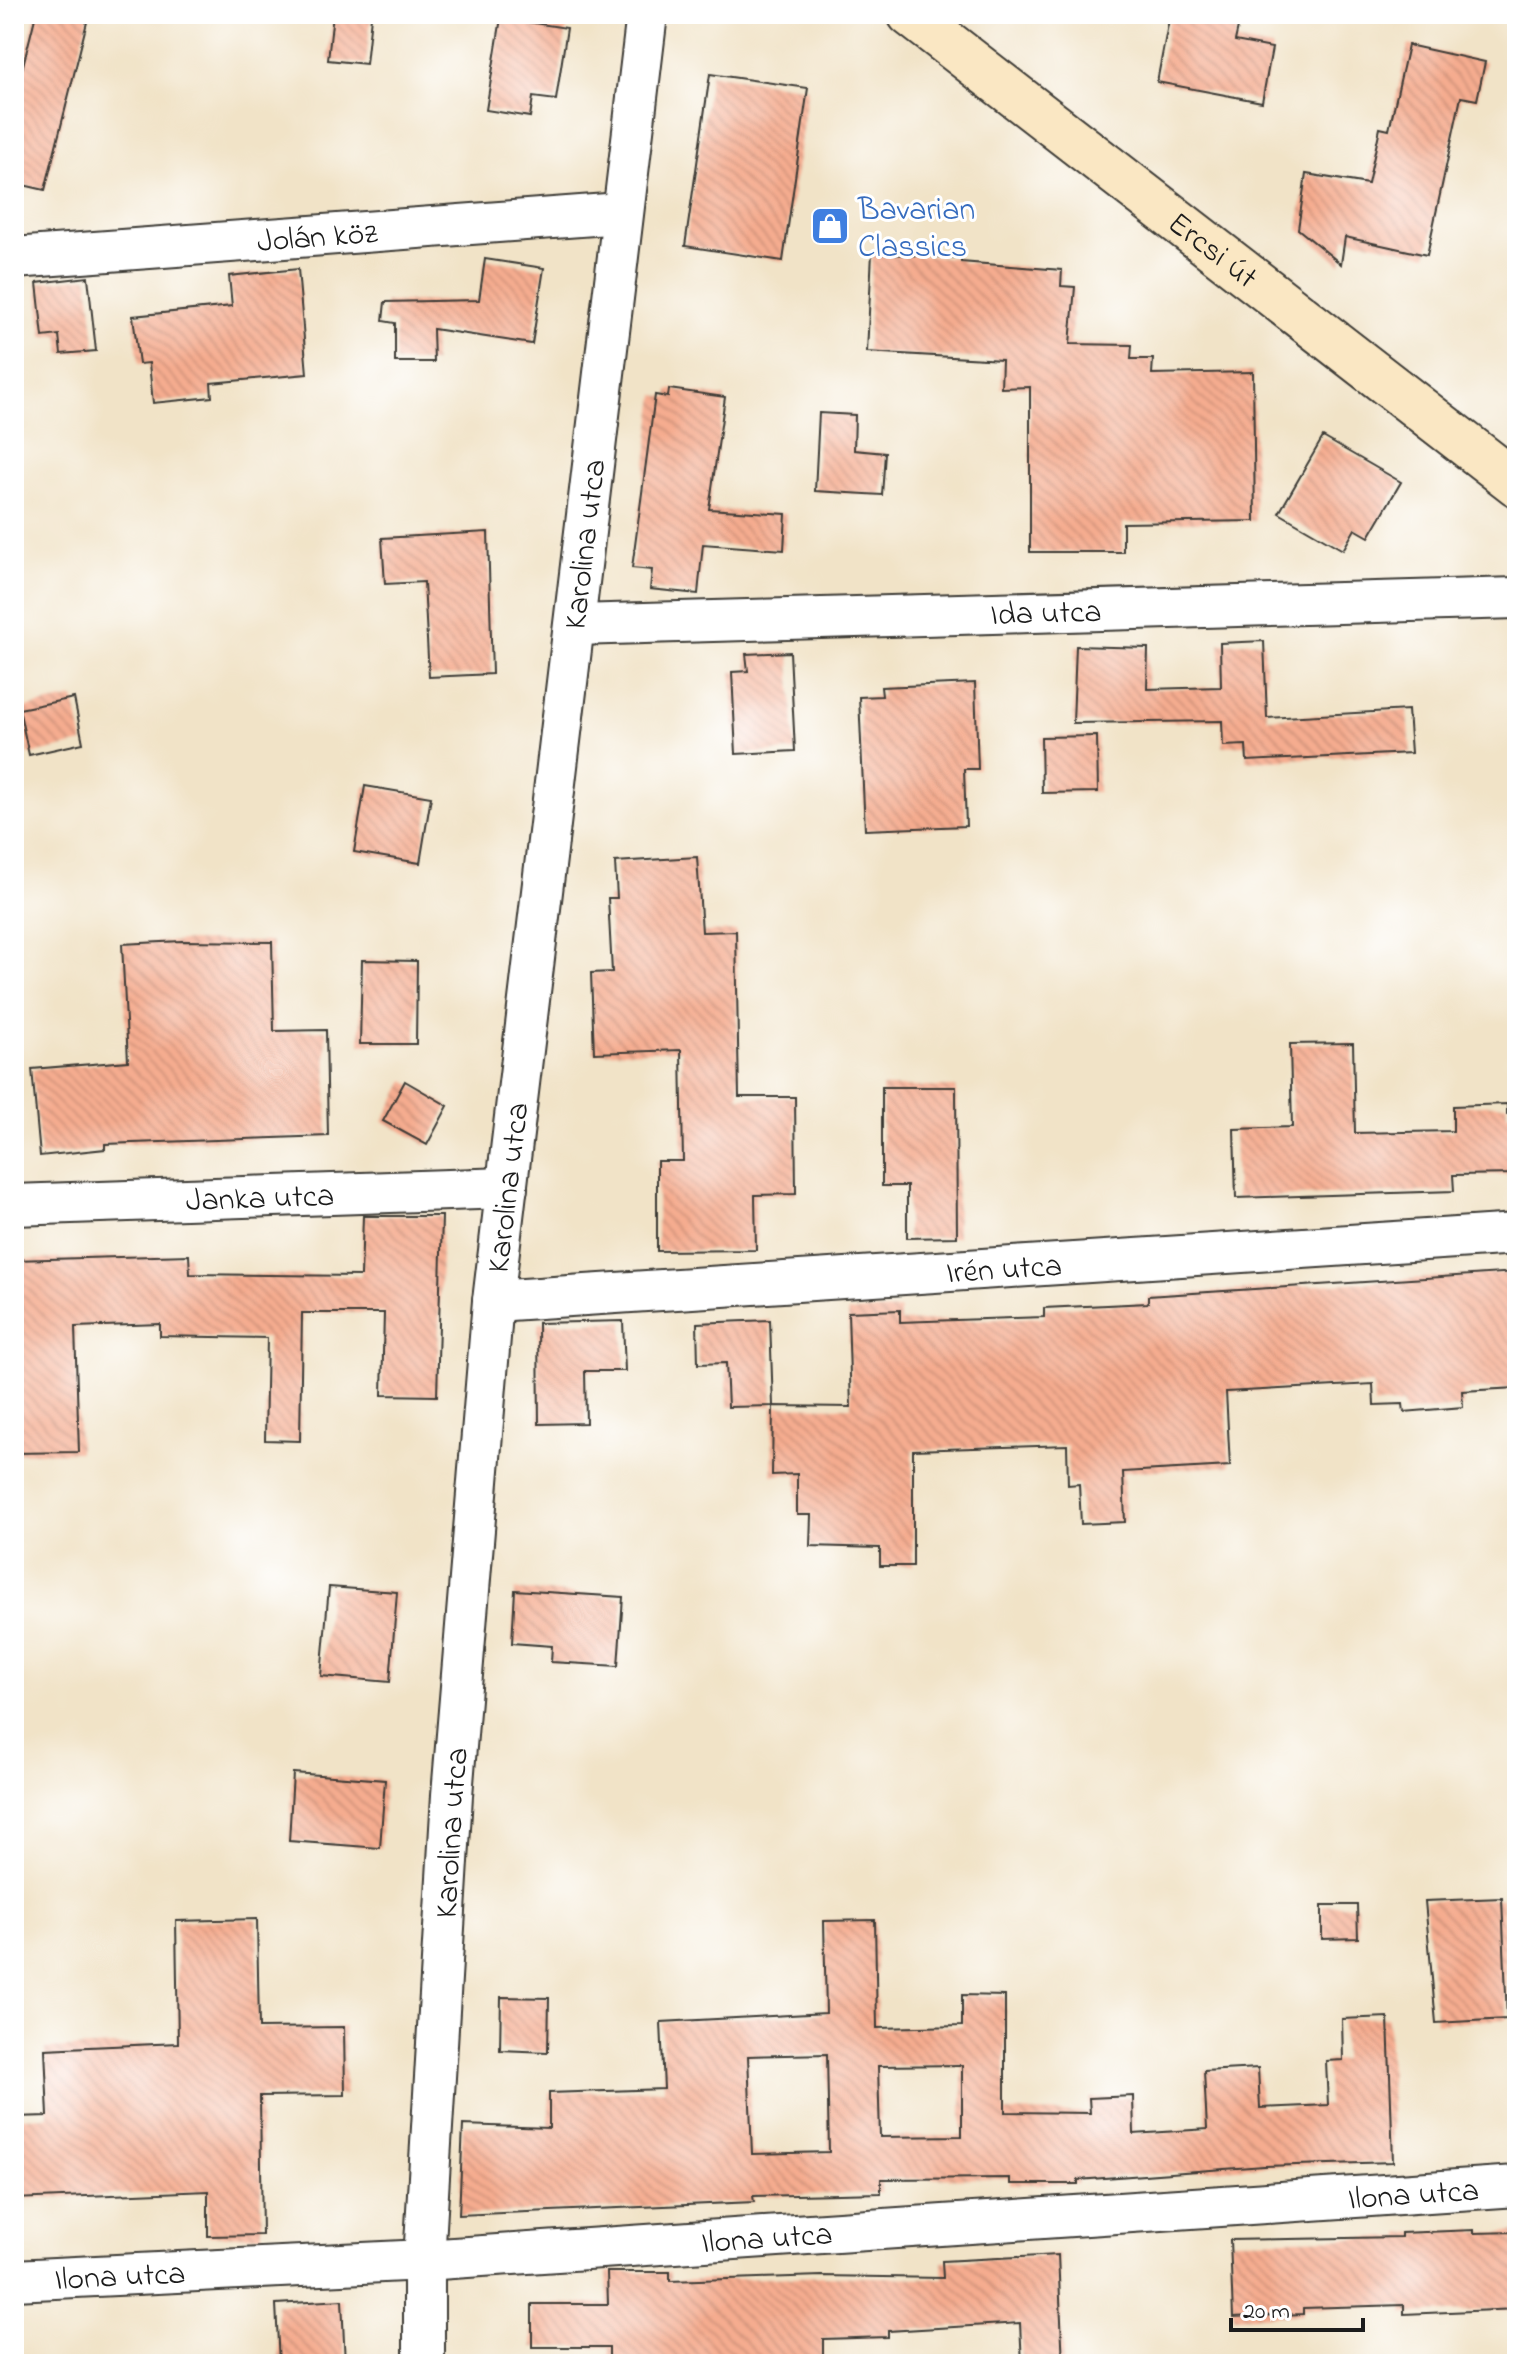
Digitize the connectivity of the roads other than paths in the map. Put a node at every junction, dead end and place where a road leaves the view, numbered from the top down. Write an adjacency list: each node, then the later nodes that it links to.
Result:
1 (647, 14): 3 (street, Karolina utca)
2 (910, 14): 5 (main road, Ercsi út)
3 (621, 213): 4 (street, Jolán köz); 7 (street, Karolina utca)
4 (14, 258)
5 (1517, 484)
6 (1517, 598): 7 (street, Ida utca)
7 (576, 625): 8 (street, Karolina utca)
8 (507, 1188): 9 (street, Janka utca); 11 (street, Karolina utca)
9 (14, 1205)
10 (1517, 1234): 11 (street, Irén utca)
11 (493, 1301): 13 (street, Karolina utca)
12 (1517, 2186): 13 (street, Ilona utca)
13 (424, 2260): 14 (street, Ilona utca); 15 (street, Karolina utca)
14 (14, 2280)
15 (424, 2364)

